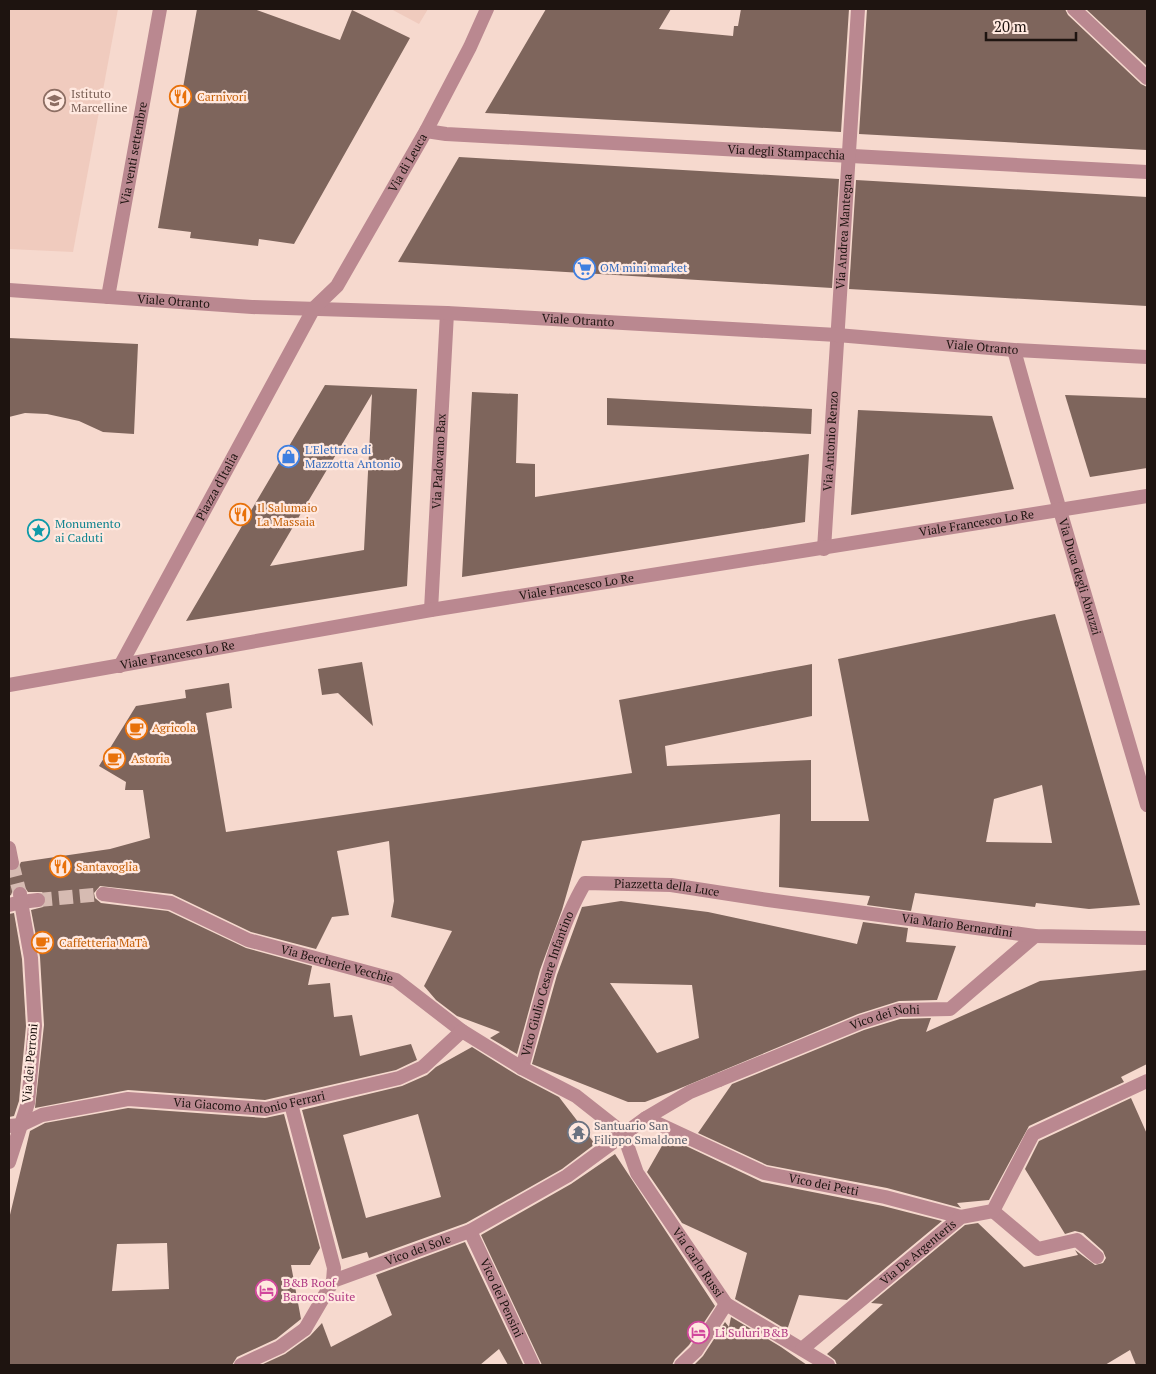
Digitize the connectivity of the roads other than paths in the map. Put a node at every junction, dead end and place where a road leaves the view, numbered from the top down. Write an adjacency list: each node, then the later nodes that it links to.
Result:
1 (160, 9): 10 (street, Via venti settembre)
2 (487, 9): 6 (street, Via di Leuca)
3 (858, 9): 7 (street, Via Andrea Mantegna)
4 (1074, 9): 5 (street)
5 (1147, 78)
6 (426, 131): 7 (street, Via degli Stampacchia); 11 (street, Via di Leuca)
7 (848, 156): 8 (street, Via degli Stampacchia); 13 (street, Via Andrea Mantegna)
8 (1147, 172)
9 (9, 290): 10 (street, Viale Otranto)
10 (108, 297): 11 (street, Viale Otranto)
11 (314, 308): 12 (street, Viale Otranto); 20 (street, Piazza d'Italia)
12 (447, 313): 13 (street, Viale Otranto); 19 (street, Via Padovano Bax)
13 (838, 334): 14 (street, Viale Otranto); 18 (street, Via Antonio Renzo)
14 (1014, 350): 15 (street, Viale Otranto); 17 (street, Via Duca degli Abruzzi)
15 (1147, 357)
16 (1147, 496): 17 (street, Viale Francesco Lo Re)
17 (1058, 508): 18 (street, Viale Francesco Lo Re); 22 (street, Via Duca degli Abruzzi)
18 (824, 549): 19 (street, Viale Francesco Lo Re)
19 (432, 610): 20 (street, Viale Francesco Lo Re)
20 (120, 666): 21 (street, Viale Francesco Lo Re)
21 (9, 686)
22 (1147, 805)
23 (9, 848): 24 (street)
24 (12, 863)
25 (103, 894): 32 (street, Via Beccherie Vecchie)
26 (17, 900): 27 (street); 37 (street, Via dei Perroni)
27 (38, 900)
28 (768, 900): 29 (street, Piazzetta della Luce); 30 (street, Via Mario Bernardini)
29 (574, 901): 33 (street, Vico Giulio Cesare Infantino)
30 (1034, 936): 31 (street, Via Mario Bernardini); 36 (street, Vico dei Nohi)
31 (1147, 938)
32 (462, 1031): 33 (street, Via Beccherie Vecchie); 35 (street, Via Giacomo Antonio Ferrari)
33 (522, 1068): 38 (street, Via Beccherie Vecchie)
34 (1147, 1081): 40 (street)
35 (291, 1104): 37 (street, Via Giacomo Antonio Ferrari); 44 (street)
36 (646, 1118): 38 (street, Vico del Sole); 41 (street, Vico dei Petti)
37 (15, 1125): 39 (street, Via dei Perroni)
38 (623, 1133): 42 (street, Vico del Sole); 45 (street, Via Carlo Russi)
39 (9, 1162)
40 (993, 1211): 41 (street, Via De Argenteris); 43 (street)
41 (961, 1217): 46 (street, Via De Argenteris)
42 (470, 1231): 44 (street, Vico del Sole); 48 (street, Vico dei Pensini)
43 (1097, 1257)
44 (333, 1282): 47 (street)
45 (726, 1304): 46 (street, Via Carlo Russi); 49 (street)
46 (802, 1349): 50 (street, Via Carlo Russi)
47 (241, 1365)
48 (533, 1365)
49 (680, 1365)
50 (828, 1365)

